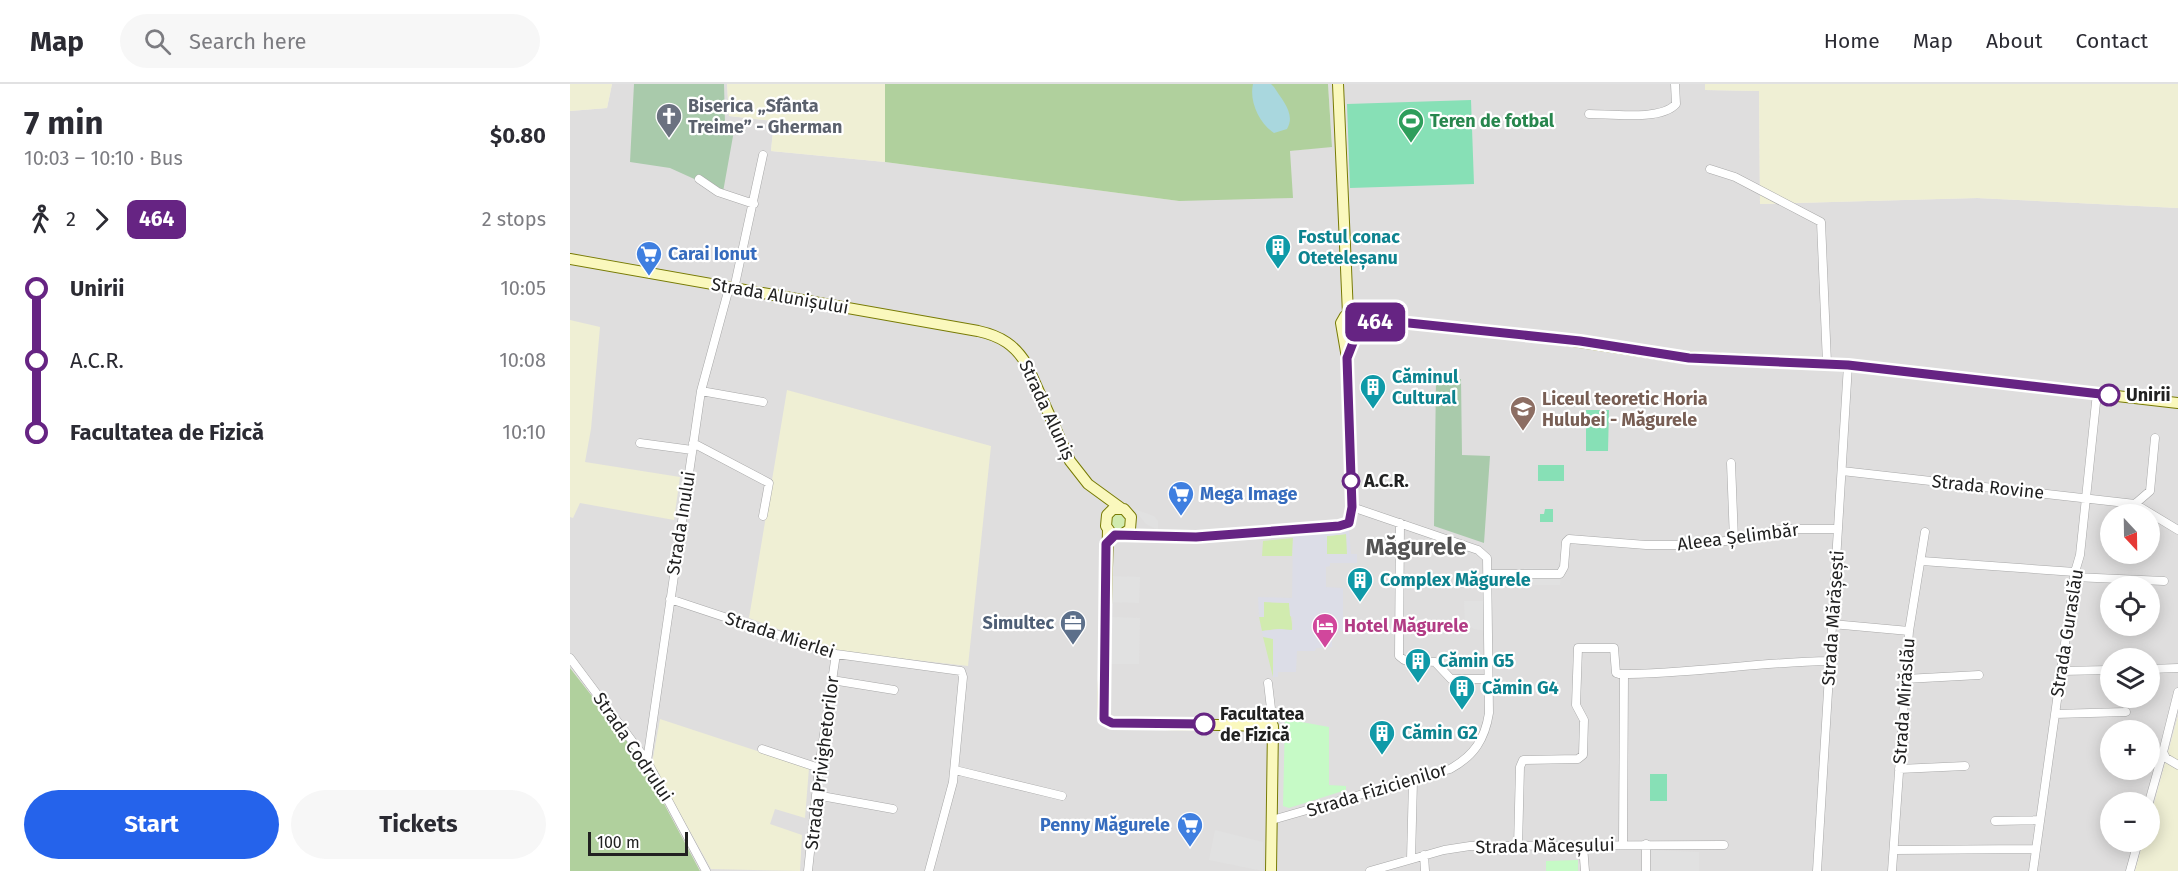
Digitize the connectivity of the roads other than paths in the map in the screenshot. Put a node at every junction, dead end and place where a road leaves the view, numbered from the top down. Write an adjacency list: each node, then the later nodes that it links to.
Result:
1 (1338, 84): 10 (main road)
2 (1676, 84): 3 (street)
3 (1589, 114)
4 (763, 155): 7 (street, Strada Inului)
5 (1710, 169): 15 (street)
6 (699, 179): 7 (street)
7 (754, 204): 9 (street, Strada Inului)
8 (570, 259): 9 (main road, Strada Alunișului)
9 (732, 288): 13 (main road, Strada Alunișului); 17 (street, Strada Inului)
10 (1348, 314): 11 (main road); 12 (main road)
11 (1360, 326): 12 (main road); 14 (main road); 15 (main road)
12 (1343, 331): 14 (main road)
13 (989, 334): 26 (main road, Strada Aluniș)
14 (1347, 358): 29 (main road)
15 (1827, 363): 16 (main road)
16 (1848, 365): 18 (main road); 25 (street, Strada Mărășești)
17 (701, 391): 19 (street); 23 (street, Strada Inului)
18 (2097, 393): 20 (main road); 27 (street, Strada Guraslău)
19 (764, 402)
20 (2178, 403)
21 (2155, 438): 28 (street)
22 (640, 443): 23 (street)
23 (692, 446): 31 (street); 46 (street, Strada Inului)
24 (1731, 463): 41 (street)
25 (1842, 471): 27 (street, Strada Rovine); 36 (street, Strada Mărășești)
26 (1099, 494): 30 (main road, Strada Aluniș); 32 (main road, Strada Aluniș)
27 (2087, 498): 28 (street, Strada Rovine); 44 (street, Strada Guraslău)
28 (2135, 504)
29 (1352, 507): 35 (street, Strada Fizicienilor); 40 (main road)
30 (1121, 508): 32 (main road); 34 (main road)
31 (763, 516)
32 (1106, 518): 39 (main road)
33 (2160, 519): 37 (street)
34 (1132, 521): 39 (main road); 40 (main road)
35 (1400, 523): 43 (street, Strada Fizicienilor); 58 (street)
36 (1838, 529): 41 (street, Aleea Șelimbăr); 47 (street, Strada Mărășești)
37 (2178, 530)
38 (1925, 532): 42 (street, Strada Mirăslău)
39 (1116, 533): 40 (main road); 66 (main road)
40 (1158, 537)
41 (1734, 540): 43 (street, Aleea Șelimbăr)
42 (1922, 561): 44 (street); 48 (street, Strada Mirăslău)
43 (1488, 574): 58 (street, Strada Fizicienilor)
44 (2075, 574): 45 (street); 55 (street, Strada Guraslău)
45 (2164, 582)
46 (670, 599): 49 (street, Strada Mierlei); 69 (street, Strada Inului)
47 (1832, 624): 48 (street); 51 (street, Strada Mărășești)
48 (1909, 631): 59 (street, Strada Mirăslău)
49 (836, 654): 60 (street, Strada Privighetorilor); 74 (street, Strada Mierlei)
50 (570, 658): 69 (street, Strada Codrului)
51 (1829, 661): 56 (street); 101 (street, Strada Mărășești)
52 (2178, 668): 53 (street)
53 (2160, 669)
54 (2100, 670): 55 (street)
55 (2061, 671): 65 (street, Strada Guraslău)
56 (1624, 674): 83 (street); 87 (street)
57 (1979, 675): 59 (street)
58 (1488, 679): 75 (street, Strada Fizicienilor)
59 (1905, 679): 73 (street, Strada Mirăslău)
60 (832, 680): 62 (street); 72 (street, Strada Privighetorilor)
61 (1268, 683): 66 (street)
62 (894, 690)
63 (2178, 692): 68 (street)
64 (2126, 712): 65 (street)
65 (2055, 714): 81 (street, Strada Guraslău)
66 (1273, 726): 80 (main road)
67 (762, 749): 72 (street)
68 (2163, 752): 70 (street); 76 (street)
69 (647, 761): 93 (street, Strada Codrului)
70 (2178, 765)
71 (1965, 766): 73 (street)
72 (819, 768): 77 (street, Strada Privighetorilor)
73 (1899, 769): 89 (street, Strada Mirăslău)
74 (955, 770): 78 (street); 95 (street)
75 (1413, 782): 80 (street, Strada Fizicienilor); 92 (street)
76 (2152, 792)
77 (816, 795): 79 (street); 94 (street, Strada Privighetorilor)
78 (1062, 796)
79 (893, 808)
80 (1272, 820): 96 (main road)
81 (2040, 820): 82 (street); 88 (street, Strada Guraslău)
82 (1995, 821)
83 (1623, 844): 84 (street, Strada Măceșului); 86 (street, Strada Măceșului)
84 (1646, 844): 85 (street, Strada Măceșului); 100 (street)
85 (1724, 845)
86 (1583, 846): 87 (street, Strada Măceșului); 99 (street)
87 (1518, 847): 91 (street, Strada Măceșului)
88 (2036, 849): 89 (street); 103 (street, Strada Guraslău)
89 (1893, 850): 102 (street, Strada Mirăslău)
90 (2135, 852): 104 (street)
91 (1424, 855): 92 (street, Strada Măceșului); 98 (street)
92 (1412, 859): 97 (street, Strada Măceșului)
93 (706, 871)
94 (808, 871)
95 (929, 871)
96 (1271, 871)
97 (1370, 871)
98 (1425, 871)
99 (1585, 871)
100 (1646, 871)
101 (1817, 871)
102 (1892, 871)
103 (2032, 871)
104 (2130, 871)

